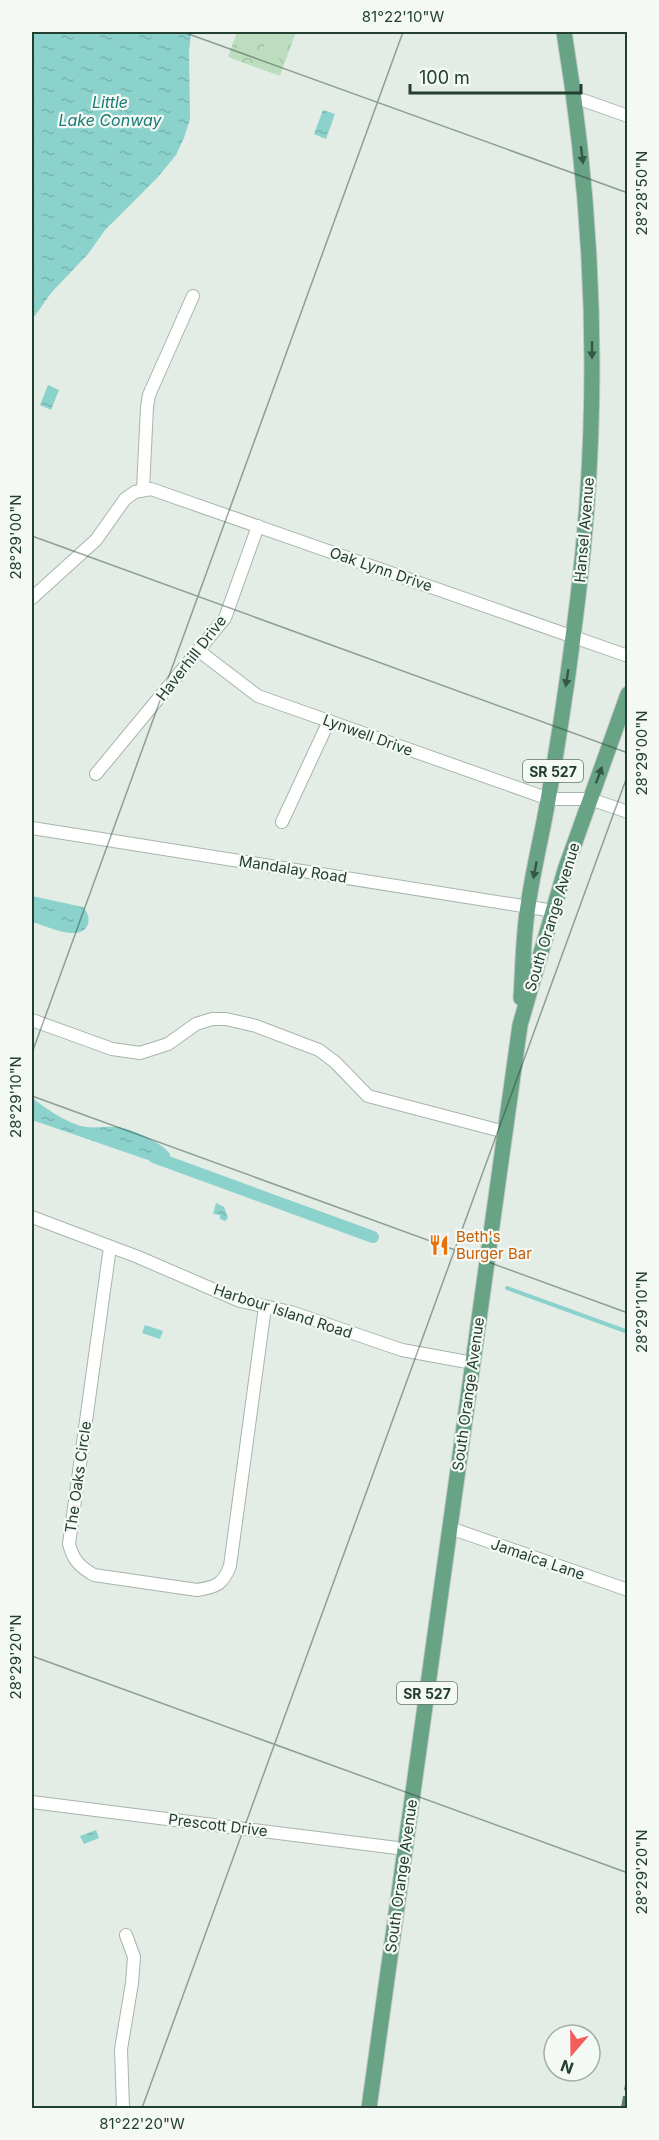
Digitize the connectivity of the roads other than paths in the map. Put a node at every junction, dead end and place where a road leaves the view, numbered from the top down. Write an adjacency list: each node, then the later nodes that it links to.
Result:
1 (564, 32): 2 (main road, Hansel Avenue / SR 527)
2 (574, 98): 3 (street); 8 (main road, Hansel Avenue / SR 527, one-way to 8)
3 (627, 116)
4 (193, 296): 5 (street)
5 (139, 491): 6 (street, Oak Lynn Drive); 7 (street)
6 (258, 526): 8 (street, Oak Lynn Drive); 9 (street, Haverhill Drive)
7 (32, 598)
8 (573, 636): 10 (street, Oak Lynn Drive); 14 (main road, Hansel Avenue / SR 527, one-way to 14)
9 (199, 651): 12 (street, Lynwell Drive); 13 (street, Haverhill Drive)
10 (627, 656)
11 (627, 694): 15 (main road, South Orange Avenue / SR 527, one-way to 11)
12 (329, 721): 14 (street, Lynwell Drive); 17 (street)
13 (96, 774)
14 (549, 799): 15 (street, Lynwell Drive); 19 (main road, Hansel Avenue / SR 527, one-way to 19)
15 (590, 799): 16 (street, Lynwell Drive); 20 (main road, South Orange Avenue / SR 527)
16 (627, 812)
17 (282, 822)
18 (32, 828): 19 (street, Mandalay Road)
19 (528, 906): 20 (street, Mandalay Road); 22 (main road, Hansel Avenue / SR 527)
20 (554, 911): 22 (main road, South Orange Avenue / SR 527)
21 (32, 1020): 23 (street)
22 (520, 1025): 23 (main road, South Orange Avenue / SR 527)
23 (505, 1132): 27 (main road, South Orange Avenue / SR 527)
24 (32, 1217): 25 (street, Harbour Island Road)
25 (110, 1247): 26 (street, Harbour Island Road); 26 (street, The Oaks Circle)
26 (265, 1307): 27 (street, Harbour Island Road)
27 (473, 1363): 28 (main road, South Orange Avenue / SR 527)
28 (450, 1528): 29 (street, Jamaica Lane); 31 (main road, South Orange Avenue / SR 527)
29 (627, 1590)
30 (32, 1802): 31 (street, Prescott Drive)
31 (405, 1849): 34 (main road, South Orange Avenue / SR 527)
32 (126, 1935): 33 (street)
33 (123, 2109)
34 (369, 2109)

